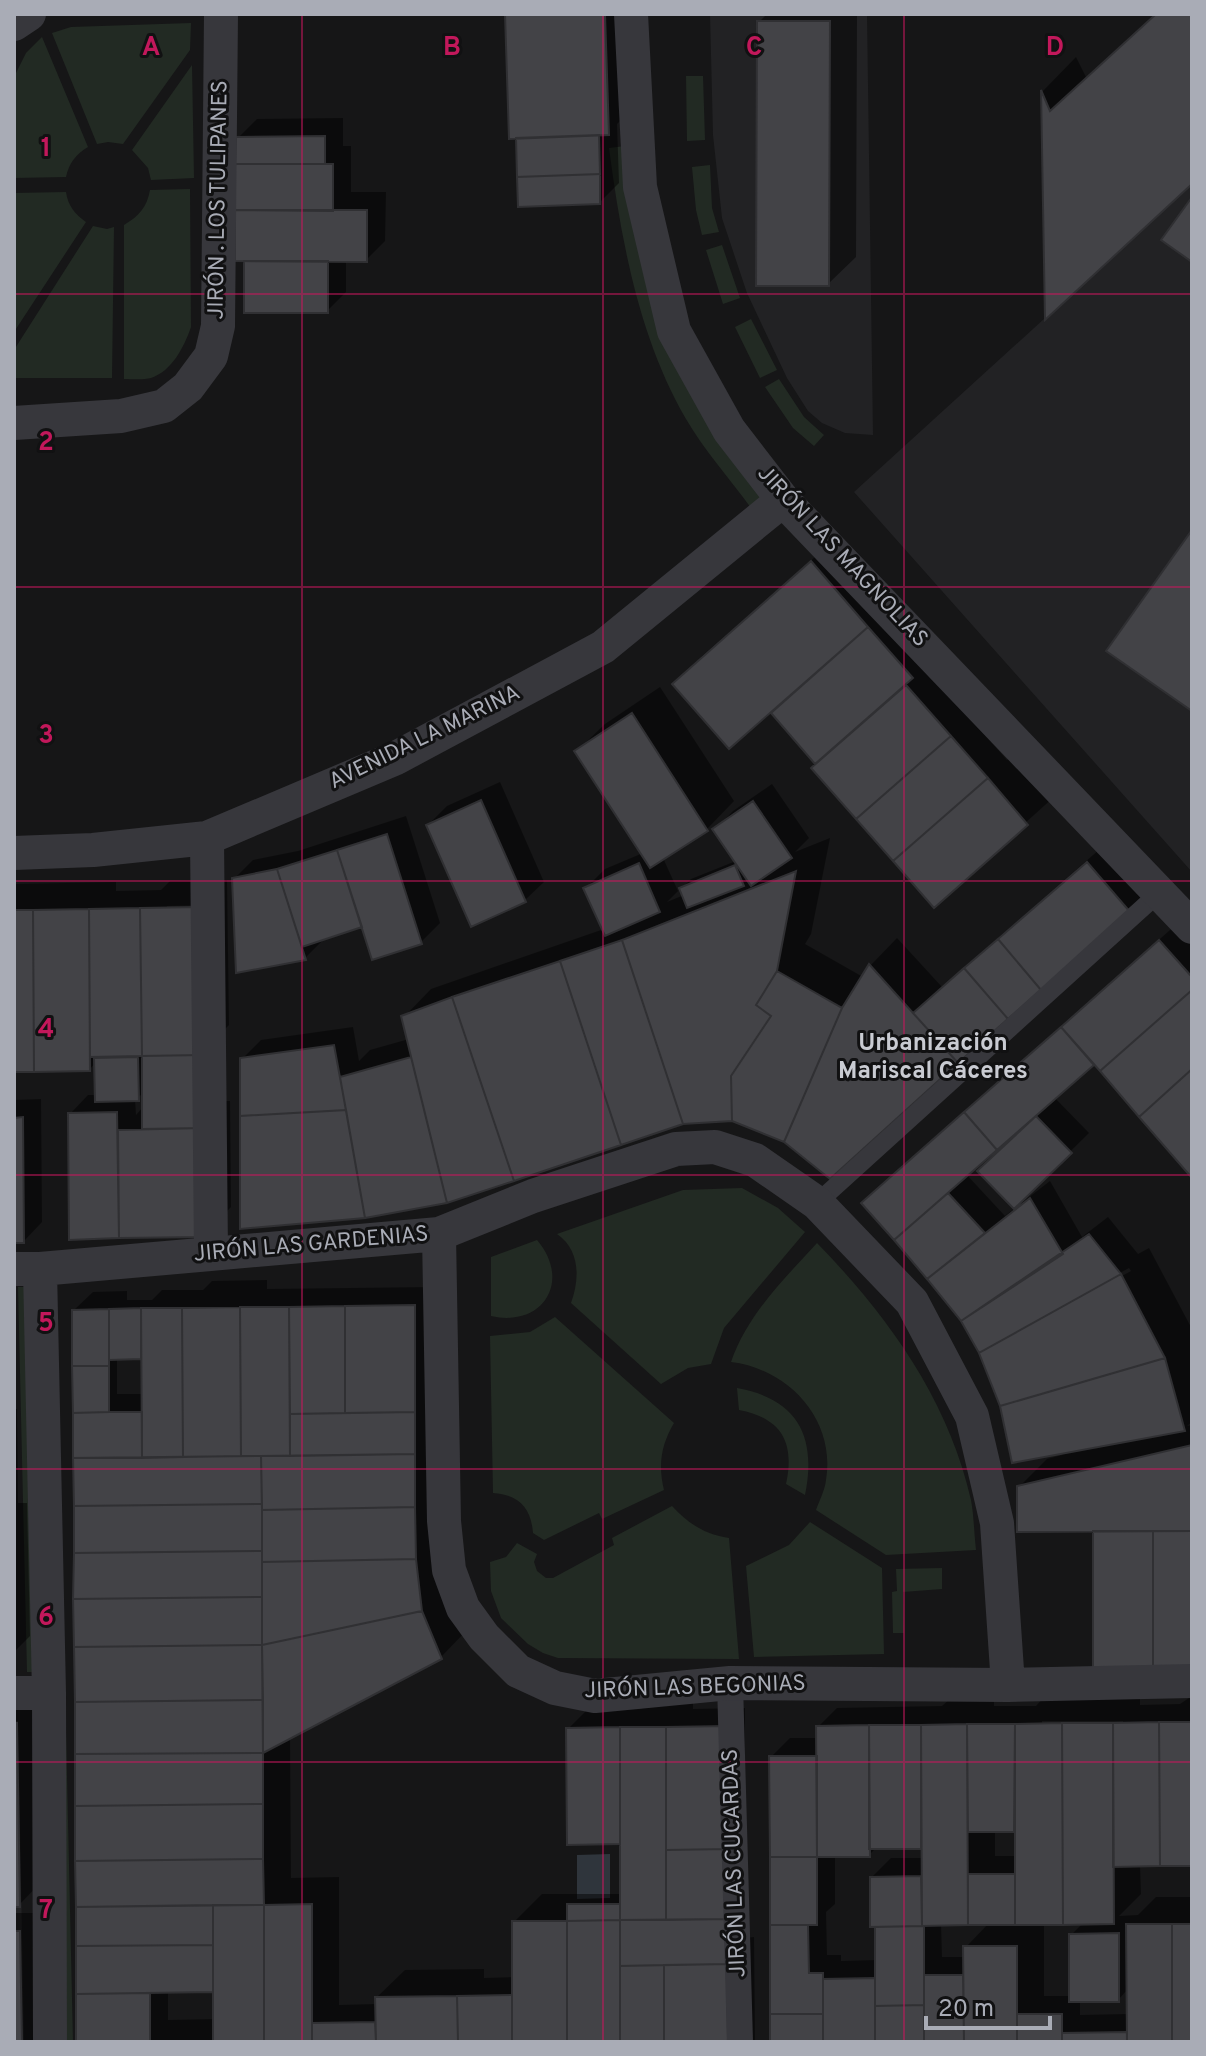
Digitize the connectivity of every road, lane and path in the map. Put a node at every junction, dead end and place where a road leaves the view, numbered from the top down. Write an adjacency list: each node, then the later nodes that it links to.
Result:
1 (29, 14): 4 (street)
2 (221, 14): 5 (street, JIRÓN . LOS TULIPANES)
3 (631, 14): 6 (street, JIRÓN LAS MAGNOLIAS)
4 (14, 24)
5 (14, 423)
6 (783, 500): 7 (street, AVENIDA LA MARINA); 9 (street, JIRÓN LAS MAGNOLIAS)
7 (207, 838): 8 (street, AVENIDA LA MARINA); 13 (street)
8 (14, 853)
9 (1160, 892): 10 (street, JIRÓN LAS MAGNOLIAS); 11 (lane)
10 (1192, 927)
11 (817, 1203): 12 (street, JIRÓN LAS GARDENIAS); 17 (street, JIRÓN LAS GARDENIAS)
12 (439, 1234): 13 (street, JIRÓN LAS GARDENIAS); 16 (street, JIRÓN LAS BEGONIAS)
13 (211, 1253): 14 (street, JIRÓN LAS GARDENIAS)
14 (27, 1269): 19 (street)
15 (1192, 1681): 17 (street, JIRÓN LAS BEGONIAS)
16 (730, 1683): 17 (street, JIRÓN LAS BEGONIAS); 21 (street, JIRÓN LAS CUCARDAS)
17 (1008, 1685)
18 (14, 1693): 19 (street)
19 (49, 1693): 20 (street)
20 (50, 2042)
21 (740, 2042)

